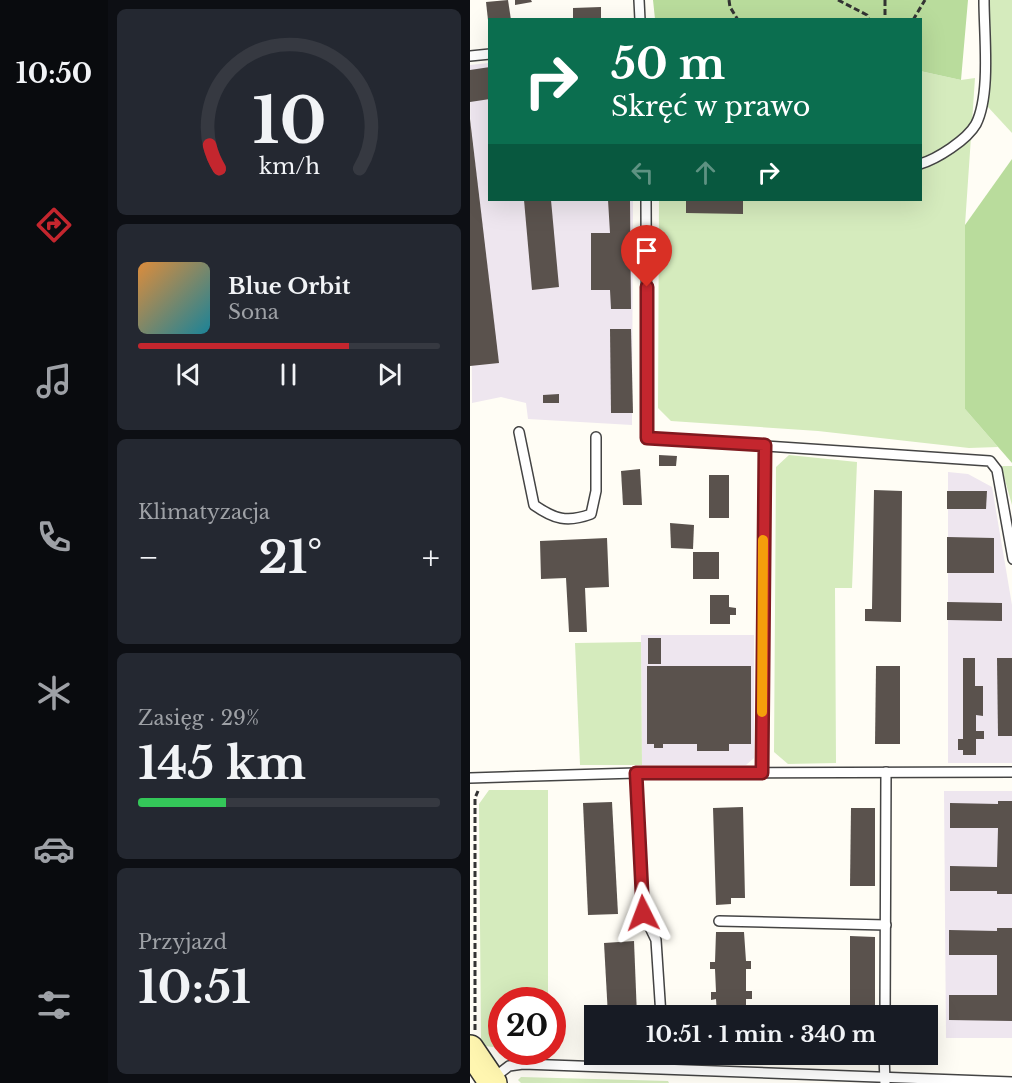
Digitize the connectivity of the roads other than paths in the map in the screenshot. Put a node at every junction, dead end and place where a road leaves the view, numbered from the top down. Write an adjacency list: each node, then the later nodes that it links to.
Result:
1 (639, 0): 3 (lane)
2 (984, 0): 6 (lane)
3 (640, 18)
4 (488, 54): 5 (lane)
5 (470, 56)
6 (922, 163)
7 (646, 201): 10 (lane)
8 (519, 432): 9 (lane)
9 (596, 437)
10 (765, 445): 11 (lane); 15 (lane)
11 (1013, 559)
12 (886, 772): 13 (lane); 15 (lane); 18 (lane)
13 (1013, 772)
14 (636, 773): 15 (lane); 16 (lane); 19 (lane)
15 (762, 773)
16 (474, 778)
17 (719, 921): 18 (lane)
18 (886, 925): 20 (lane)
19 (660, 1005)
20 (885, 1005)
21 (473, 1043): 27 (street)
22 (664, 1065): 23 (lane)
23 (664, 1068): 24 (lane); 27 (lane)
24 (733, 1071): 25 (lane); 29 (lane)
25 (794, 1078): 26 (lane)
26 (884, 1080): 28 (lane)
27 (491, 1082)
28 (1013, 1082)
29 (733, 1083)

